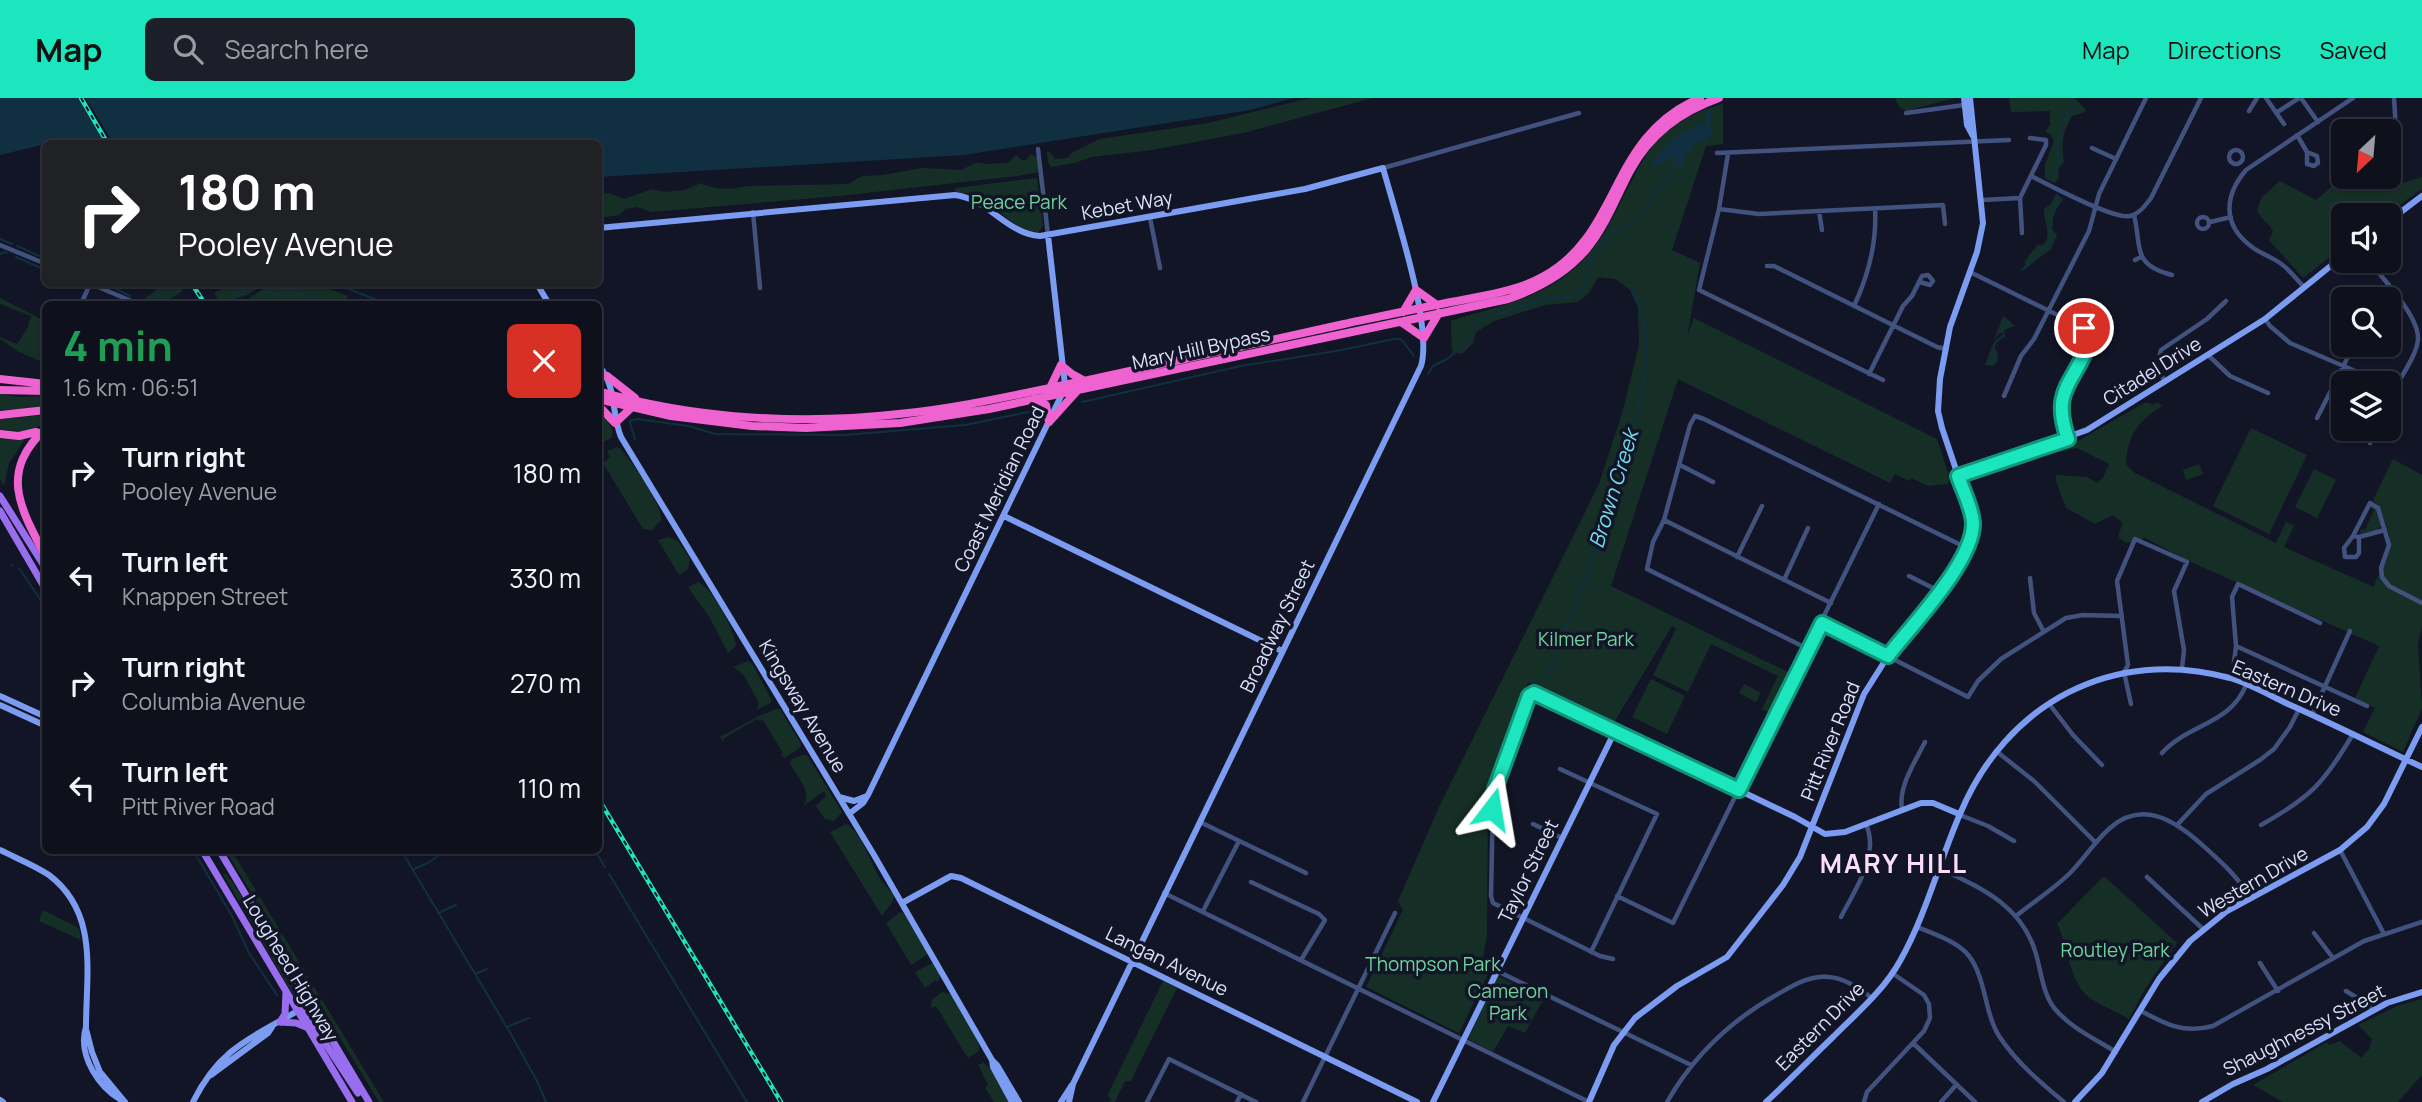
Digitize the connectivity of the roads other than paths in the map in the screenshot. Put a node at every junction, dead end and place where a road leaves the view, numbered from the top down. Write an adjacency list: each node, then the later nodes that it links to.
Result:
1 (1700, 98): 69 (highway, Mary Hill Bypass)
2 (1719, 98): 69 (highway, Mary Hill Bypass)
3 (1970, 98): 11 (street, Pitt River Road)
4 (2146, 98): 28 (street)
5 (2202, 98): 42 (street)
6 (2257, 98): 12 (street)
7 (2266, 98): 15 (street)
8 (2300, 98): 15 (street); 17 (street)
9 (2353, 98): 17 (street)
10 (2394, 98): 16 (street)
11 (1966, 104): 14 (street); 21 (street, Pitt River Road)
12 (2249, 111)
13 (1578, 113): 30 (street, Kebet Way)
14 (1906, 113)
15 (2276, 113): 18 (street)
16 (2395, 119)
17 (2318, 122): 19 (street)
18 (2284, 124)
19 (2297, 135): 25 (street); 31 (street)
20 (2030, 138): 32 (street)
21 (1973, 139): 22 (street); 27 (street); 35 (street, Pitt River Road)
22 (2009, 140)
23 (2092, 148): 28 (street)
24 (1038, 149): 50 (street)
25 (2307, 152)
26 (1717, 153): 27 (street)
27 (1728, 153): 38 (street)
28 (2116, 159): 36 (street)
29 (2240, 162): 31 (street)
30 (1383, 168): 44 (street, Kebet Way); 65 (street, Broadway Street)
31 (2245, 170): 43 (street)
32 (2031, 176): 34 (street); 36 (street)
33 (2422, 196): 41 (street)
34 (2021, 198): 35 (street); 49 (street)
35 (1982, 200): 58 (street, Pitt River Road)
36 (2096, 207): 42 (street); 70 (street)
37 (1875, 208): 39 (street); 46 (street); 68 (street)
38 (1719, 209): 39 (street); 85 (street)
39 (1819, 211): 48 (street)
40 (753, 212): 47 (street, Kebet Way); 50 (street, Kebet Way); 64 (street)
41 (2401, 212)
42 (2134, 215): 52 (street)
43 (2231, 217): 45 (street); 63 (street)
44 (1150, 218): 50 (street, Kebet Way); 57 (street)
45 (2210, 222)
46 (1945, 224)
47 (602, 228)
48 (1822, 230)
49 (2022, 233)
50 (1048, 235): 80 (street)
51 (0, 245): 54 (street)
52 (2141, 257): 53 (street); 60 (street)
53 (2135, 260)
54 (42, 262)
55 (1766, 266): 68 (street)
56 (2331, 266): 63 (street, Citadel Drive)
57 (1160, 268)
58 (1970, 272): 70 (street); 77 (street, Pitt River Road)
59 (2378, 273): 86 (street)
60 (2172, 275)
61 (1920, 282): 75 (street)
62 (98, 287): 66 (street)
63 (2304, 287): 73 (street, Citadel Drive)
64 (760, 288)
65 (1416, 290): 69 (highway); 71 (highway); 72 (street, Broadway Street)
66 (131, 301)
67 (2225, 301): 90 (street)
68 (1854, 306): 75 (street)
69 (1438, 309): 72 (highway, Mary Hill Bypass); 76 (highway)
70 (2048, 309): 99 (street); 113 (street)
71 (1403, 312): 72 (highway, Mary Hill Bypass); 88 (highway, Mary Hill Bypass)
72 (1419, 313): 74 (highway, Mary Hill Bypass); 76 (street, Broadway Street)
73 (2265, 319): 78 (street, Citadel Drive); 81 (street)
74 (1401, 321): 76 (highway); 96 (highway, Mary Hill Bypass)
75 (1893, 325): 77 (street); 85 (street)
76 (1424, 338): 146 (street, Broadway Street)
77 (1946, 349): 115 (street, Pitt River Road)
78 (2208, 355): 90 (street, Citadel Drive); 98 (street)
79 (2348, 357): 81 (street)
80 (1061, 365): 88 (highway); 92 (highway); 93 (street)
81 (2344, 365): 82 (street); 107 (street)
82 (2357, 371)
83 (602, 372): 103 (highway)
84 (602, 373): 100 (street, Kingsway Avenue)
85 (1869, 374): 89 (street)
86 (2401, 377)
87 (0, 379): 91 (highway)
88 (1085, 380): 93 (highway, Mary Hill Bypass)
89 (1883, 380)
90 (2165, 382): 113 (street, Citadel Drive)
91 (42, 384)
92 (1050, 387): 93 (highway, Mary Hill Bypass); 103 (highway, Mary Hill Bypass)
93 (1063, 389): 96 (highway, Mary Hill Bypass); 101 (highway, Mary Hill Bypass); 108 (street, Coast Meridian Road)
94 (0, 390): 95 (highway)
95 (42, 391)
96 (1077, 391): 108 (highway)
97 (602, 393): 100 (highway, Mary Hill Bypass)
98 (2268, 393)
99 (2004, 396)
100 (613, 399): 102 (highway, Mary Hill Bypass); 103 (highway, Mary Hill Bypass); 109 (street, Kingsway Avenue)
101 (1035, 399): 103 (highway, Mary Hill Bypass); 108 (highway)
102 (602, 401)
103 (634, 404): 109 (highway)
104 (602, 407): 109 (highway)
105 (42, 410): 106 (highway)
106 (0, 415)
107 (2318, 418)
108 (1049, 422): 122 (street, Coast Meridian Road)
109 (615, 424): 175 (street, Kingsway Avenue)
110 (42, 429): 112 (highway)
111 (42, 431): 128 (highway)
112 (0, 434)
113 (2068, 439): 115 (street, Citadel Drive)
114 (1679, 465): 116 (street); 118 (street); 123 (street)
115 (1958, 476): 127 (street, Pitt River Road)
116 (1713, 482)
117 (0, 496): 130 (main road)
118 (1879, 504): 127 (street); 137 (street)
119 (1762, 506): 129 (street)
120 (0, 511): 131 (main road)
121 (0, 516): 131 (main road)
122 (1003, 516): 146 (street); 174 (street, Coast Meridian Road)
123 (1664, 520): 129 (street); 145 (street)
124 (1808, 528): 134 (street)
125 (2385, 530): 126 (street); 126 (street); 138 (street)
126 (2356, 537): 126 (street)
127 (1967, 548): 136 (street, Pitt River Road)
128 (42, 549)
129 (1737, 557): 134 (street)
130 (42, 563)
131 (32, 566): 135 (main road)
132 (1909, 576): 136 (street)
133 (2030, 578): 143 (street)
134 (1784, 580): 137 (street)
135 (42, 583)
136 (1939, 592): 147 (street, Pitt River Road)
137 (1832, 603): 140 (street)
138 (2422, 603)
139 (2122, 616): 143 (street); 148 (street); 149 (street)
140 (1822, 623): 145 (street); 147 (street)
141 (2320, 623): 144 (street)
142 (2350, 631): 152 (street)
143 (2044, 632): 147 (street)
144 (2236, 646): 150 (street); 152 (street)
145 (1808, 649): 173 (street)
146 (1282, 651): 179 (street, Broadway Street)
147 (1888, 656): 184 (street, Pitt River Road)
148 (2182, 668): 149 (street, Eastern Drive); 150 (street, Eastern Drive)
149 (2124, 672): 154 (street, Eastern Drive); 155 (street)
150 (2232, 679): 151 (street, Eastern Drive)
151 (2246, 685): 158 (street, Eastern Drive); 167 (street)
152 (2326, 687): 157 (street); 159 (street)
153 (0, 696): 160 (street)
154 (2049, 704): 166 (street, Eastern Drive); 169 (street)
155 (2131, 704)
156 (0, 705): 161 (street)
157 (2367, 706)
158 (2299, 709): 159 (street, Eastern Drive); 182 (street)
159 (2312, 715): 164 (street, Eastern Drive)
160 (42, 716)
161 (42, 724)
162 (2422, 727): 168 (street, Western Drive)
163 (1615, 731): 172 (street, Taylor Street); 173 (street); 205 (street)
164 (2353, 734): 168 (street, Eastern Drive); 183 (street)
165 (1925, 742): 176 (street)
166 (1995, 751): 178 (street, Eastern Drive); 188 (street)
167 (2162, 753)
168 (2406, 760): 170 (street, Eastern Drive); 190 (street, Western Drive)
169 (2102, 765)
170 (2422, 767)
171 (1560, 769): 172 (street)
172 (1590, 782): 185 (street, Taylor Street); 198 (street)
173 (1739, 790): 184 (street); 198 (street)
174 (868, 795): 175 (street); 177 (street, Coast Meridian Road)
175 (839, 797): 177 (street, Kingsway Avenue)
176 (1902, 809): 178 (street); 180 (street)
177 (849, 814): 200 (street, Kingsway Avenue)
178 (1959, 814): 187 (street); 193 (street, Eastern Drive)
179 (1199, 821): 186 (street); 197 (street, Broadway Street)
180 (1866, 823): 184 (street); 204 (street)
181 (1533, 824): 185 (street)
182 (2178, 824): 188 (street); 199 (street)
183 (2261, 825)
184 (1812, 826): 231 (street, Pitt River Road)
185 (1562, 838): 205 (street, Taylor Street)
186 (1240, 841): 194 (street); 201 (street)
187 (2014, 841)
188 (2096, 843): 203 (street)
189 (0, 850): 229 (street)
190 (2340, 850): 199 (street, Western Drive); 210 (street)
191 (204, 854): 222 (main road, Lougheed Highway)
192 (221, 854): 225 (main road, Lougheed Highway)
193 (1939, 868): 203 (street); 207 (street, Eastern Drive)
194 (1306, 873)
195 (2147, 877): 208 (street)
196 (1251, 882): 214 (street)
197 (1164, 893): 201 (street); 215 (street, Broadway Street)
198 (1617, 896): 211 (street)
199 (2250, 898): 208 (street, Western Drive)
200 (902, 903): 215 (street, Langan Avenue); 236 (street, Kingsway Avenue)
201 (1203, 911): 214 (street)
202 (1395, 913): 219 (street)
203 (2015, 916): 234 (street)
204 (1841, 917)
205 (1522, 918): 211 (street); 217 (street, Taylor Street)
206 (2422, 922): 210 (street)
207 (1916, 926): 218 (street, Eastern Drive); 264 (street)
208 (2203, 929): 227 (street, Western Drive)
209 (2314, 933): 212 (street)
210 (2384, 934): 212 (street)
211 (1591, 952): 213 (street)
212 (2333, 958): 220 (street)
213 (1613, 959)
214 (1301, 960): 219 (street)
215 (1132, 961): 235 (street, Langan Avenue); 239 (street, Broadway Street)
216 (2260, 963): 220 (street)
217 (1497, 971): 231 (street); 232 (street, Taylor Street)
218 (1892, 973): 224 (street, Eastern Drive); 233 (street)
219 (1358, 989): 232 (street); 235 (street)
220 (2278, 991): 227 (street)
221 (2346, 991): 226 (street)
222 (286, 992): 225 (main road, Lougheed Highway); 228 (main road)
223 (2422, 992): 226 (street, Shaughnessy Street)
224 (1872, 998): 238 (street); 242 (street, Eastern Drive)
225 (303, 1007): 228 (street); 230 (main road, Lougheed Highway); 246 (main road, Lougheed Highway)
226 (2372, 1010): 266 (street, Shaughnessy Street)
227 (2141, 1011): 234 (street, Western Drive)
228 (276, 1024): 230 (main road); 244 (street)
229 (86, 1027): 237 (street); 237 (street)
230 (307, 1028): 245 (main road, Lougheed Highway)
231 (1623, 1032): 238 (street); 257 (street, Pitt River Road)
232 (1463, 1041): 256 (street, Taylor Street); 257 (street)
233 (1913, 1043): 240 (street); 261 (street)
234 (2116, 1052): 265 (street, Western Drive)
235 (1326, 1057): 254 (street); 255 (street, Langan Avenue)
236 (992, 1060): 247 (street, Kingsway Avenue); 248 (street, Kingsway Avenue)
237 (93, 1063): 243 (street); 243 (street)
238 (1691, 1065): 258 (street)
239 (1073, 1084): 249 (street, Broadway Street); 250 (street, Broadway Street)
240 (1956, 1085): 262 (street); 263 (street)
241 (1241, 1094): 251 (street); 252 (street); 253 (street)
242 (1773, 1095): 259 (street, Eastern Drive); 260 (street)
243 (125, 1102)
244 (193, 1102)
245 (352, 1102)
246 (366, 1102)
247 (1012, 1102)
248 (1019, 1102)
249 (1061, 1102)
250 (1069, 1102)
251 (1147, 1102)
252 (1237, 1102)
253 (1256, 1102)
254 (1303, 1102)
255 (1418, 1102)
256 (1433, 1102)
257 (1589, 1102)
258 (1667, 1102)
259 (1766, 1102)
260 (1779, 1102)
261 (1864, 1102)
262 (1941, 1102)
263 (1975, 1102)
264 (2064, 1102)
265 (2075, 1102)
266 (2203, 1102)

